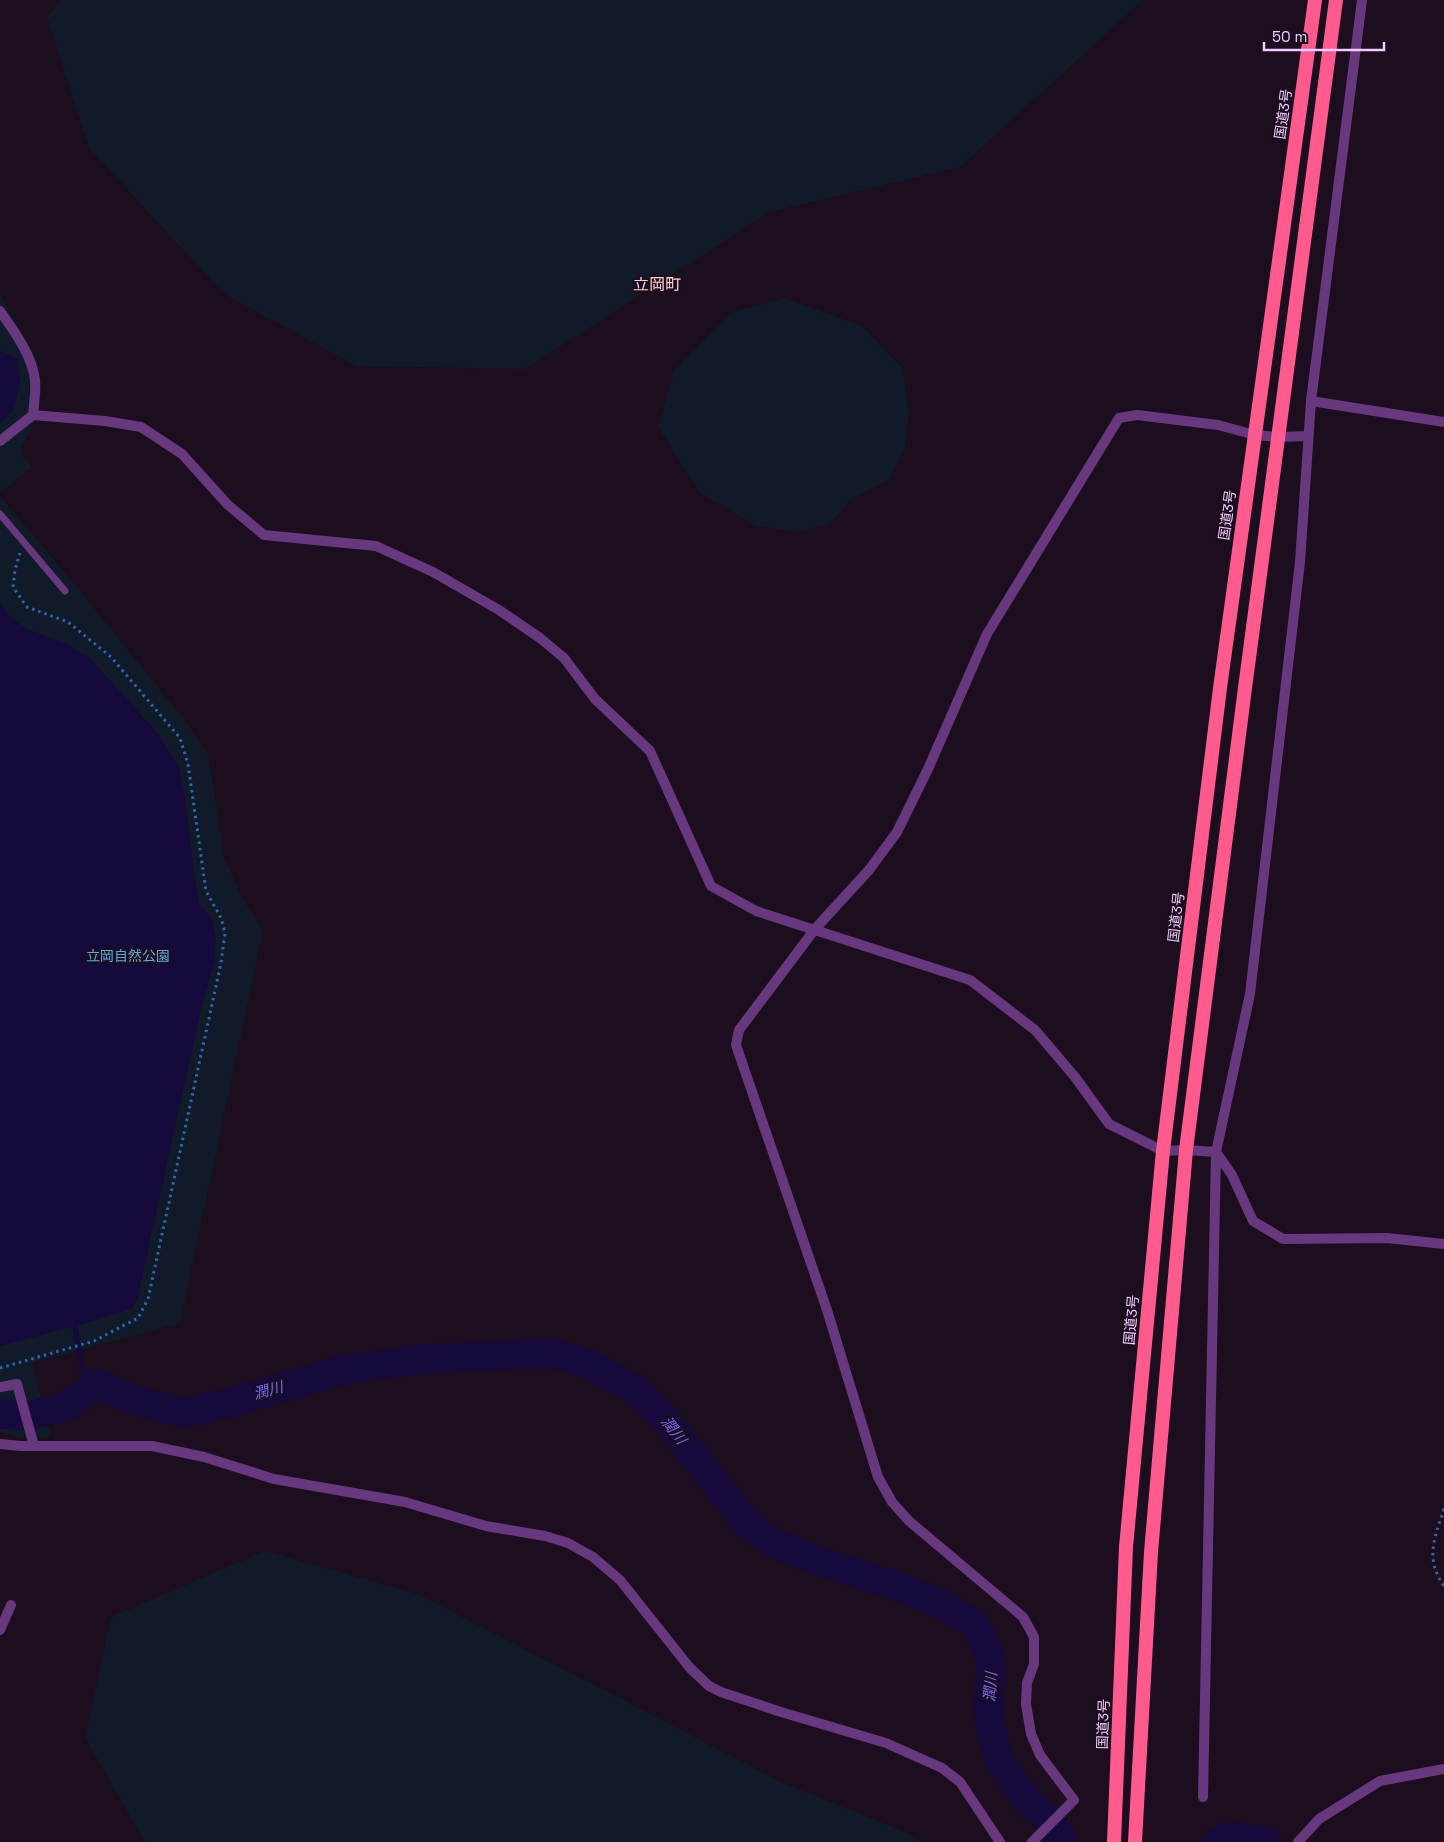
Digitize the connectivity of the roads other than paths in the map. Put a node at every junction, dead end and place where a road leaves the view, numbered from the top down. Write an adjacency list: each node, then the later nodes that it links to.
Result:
1 (1316, 0): 8 (highway, 国道3号)
2 (1336, 0): 10 (highway)
3 (1362, 0): 5 (street)
4 (0, 311): 6 (street)
5 (1311, 401): 7 (street); 9 (street)
6 (33, 415): 11 (street); 14 (street)
7 (1444, 422)
8 (1255, 435): 10 (street); 14 (street); 16 (highway, 国道3号)
9 (1308, 436): 10 (street); 17 (street)
10 (1278, 437): 15 (highway)
11 (0, 441)
12 (0, 514): 13 (lane)
13 (64, 592)
14 (815, 929): 16 (street); 27 (street)
15 (1186, 1150): 16 (street); 17 (street); 29 (highway)
16 (1164, 1151): 28 (highway, 国道3号)
17 (1216, 1152): 18 (street); 25 (street)
18 (1444, 1244)
19 (0, 1387): 21 (street)
20 (0, 1444): 21 (street)
21 (34, 1446): 26 (street)
22 (11, 1605): 23 (street)
23 (0, 1630)
24 (1444, 1769): 30 (street)
25 (1203, 1797)
26 (1000, 1842)
27 (1032, 1842)
28 (1114, 1842)
29 (1135, 1842)
30 (1298, 1842)

